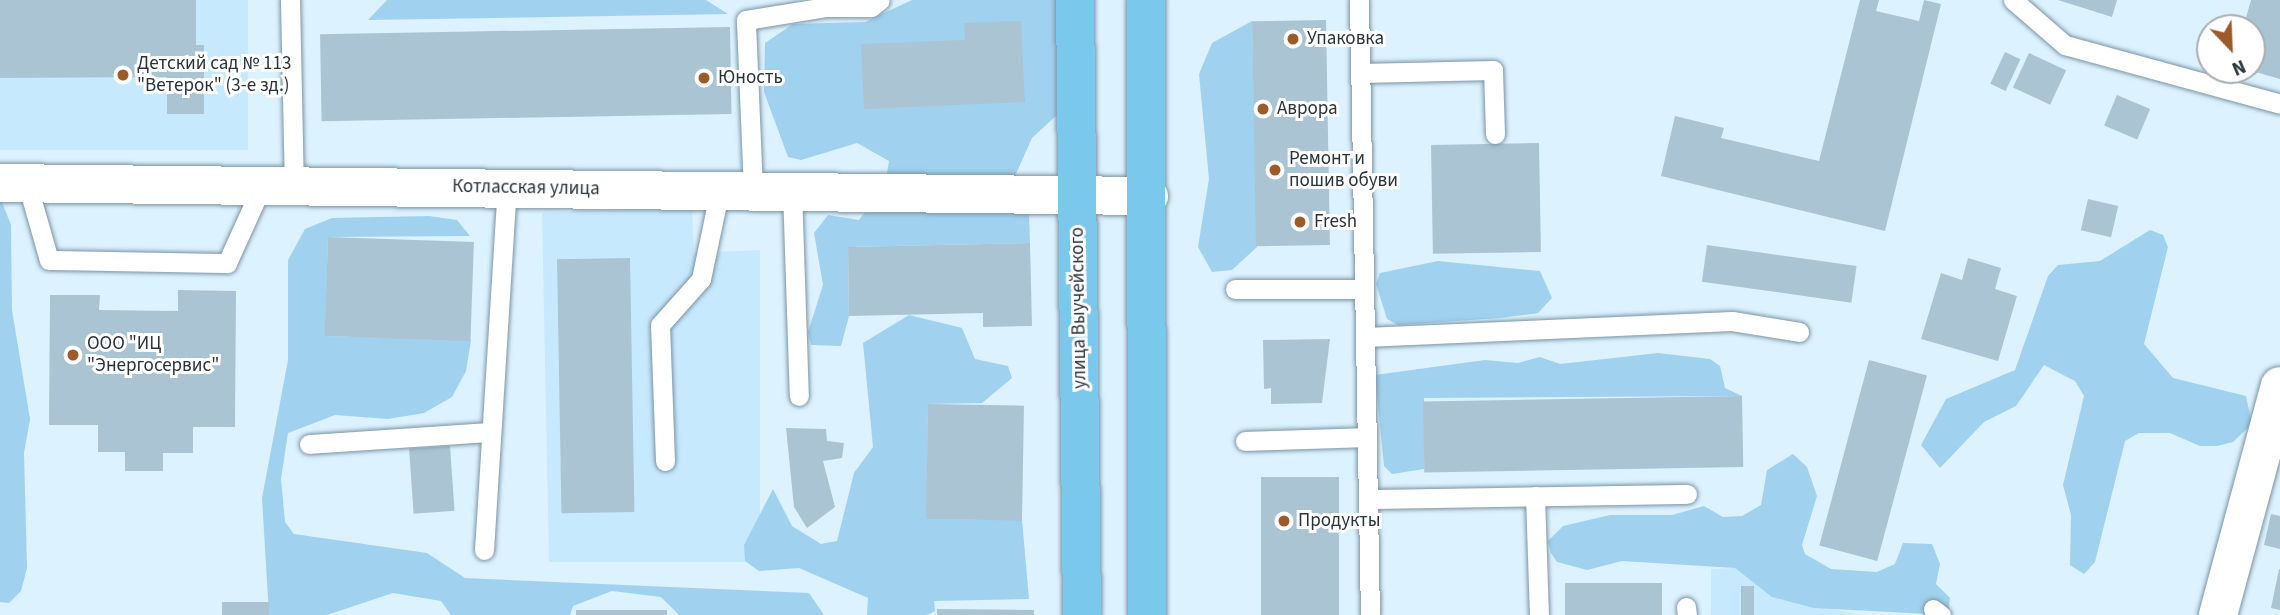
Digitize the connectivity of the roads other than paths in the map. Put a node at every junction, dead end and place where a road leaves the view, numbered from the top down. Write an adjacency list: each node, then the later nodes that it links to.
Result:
1 (290, 0): 13 (lane)
2 (745, 0): 8 (lane)
3 (880, 0): 8 (lane)
4 (1075, 0): 17 (main road, улица Выучейского)
5 (1146, 0): 18 (main road)
6 (1359, 0): 9 (lane)
7 (2013, 0): 10 (lane)
8 (746, 20): 15 (lane)
9 (1361, 73): 11 (lane); 20 (lane)
10 (2280, 104)
11 (1495, 134)
12 (13, 183): 13 (street, Котласская улица); 13 (lane)
13 (278, 186): 14 (street, Котласская улица)
14 (507, 188): 15 (street, Котласская улица); 25 (lane)
15 (737, 190): 16 (street, Котласская улица); 29 (lane)
16 (792, 190): 17 (street, Котласская улица); 24 (lane)
17 (1064, 195): 18 (street, Котласская улица); 34 (main road, улица Выучейского)
18 (1149, 196): 35 (main road)
19 (1235, 289): 20 (lane)
20 (1364, 289): 22 (lane)
21 (1799, 331): 22 (lane)
22 (1365, 337): 26 (lane)
23 (2280, 386): 38 (street)
24 (799, 397)
25 (491, 432): 28 (lane); 33 (lane)
26 (1367, 437): 27 (lane); 32 (lane)
27 (1245, 441)
28 (309, 444)
29 (665, 461)
30 (1687, 494): 31 (lane)
31 (1535, 496): 32 (lane); 37 (lane)
32 (1368, 499): 36 (lane)
33 (484, 550)
34 (1082, 615)
35 (1147, 615)
36 (1370, 615)
37 (1539, 615)
38 (2218, 615)

